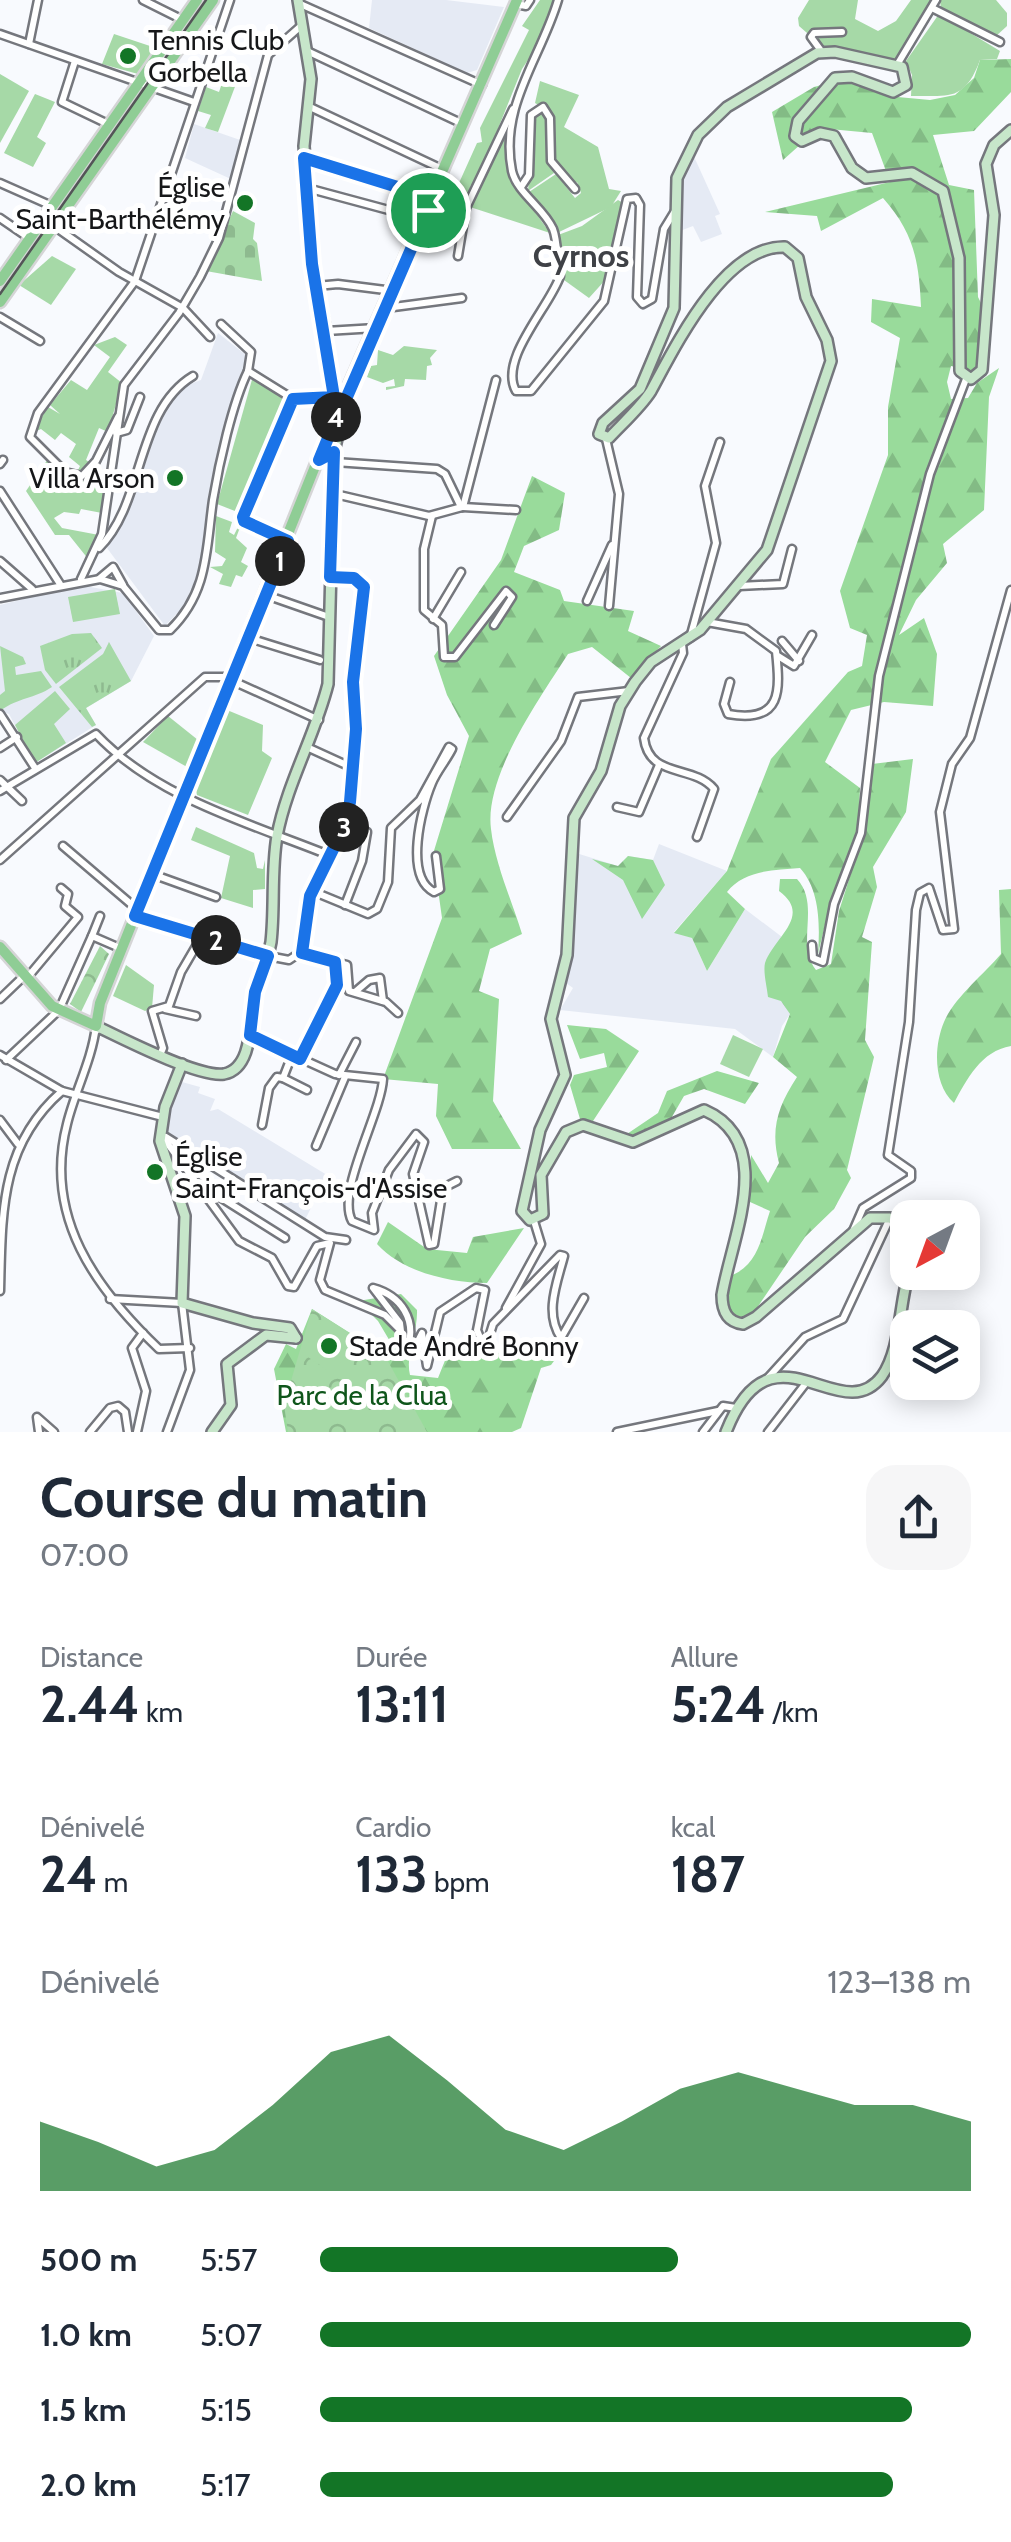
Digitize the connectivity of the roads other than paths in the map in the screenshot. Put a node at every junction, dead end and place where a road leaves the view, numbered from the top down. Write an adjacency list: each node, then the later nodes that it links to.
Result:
1 (38, 0): 16 (street)
2 (142, 0): 11 (street)
3 (198, 0): 11 (main road)
4 (213, 0): 23 (main road)
5 (230, 0): 24 (street)
6 (530, 0): 9 (street)
7 (558, 0): 26 (street)
8 (298, 2): 12 (street); 22 (street)
9 (516, 2): 22 (main road)
10 (935, 4): 15 (street); 20 (street)
11 (183, 20): 21 (main road)
12 (302, 25): 17 (street); 50 (street)
13 (842, 32): 18 (street)
14 (0, 34): 16 (street)
15 (1000, 42)
16 (30, 44): 19 (street)
17 (307, 51): 25 (street); 27 (street)
18 (822, 52): 20 (street); 38 (street)
19 (75, 61): 21 (street); 28 (street)
20 (897, 65): 60 (street)
21 (138, 83): 23 (street); 28 (main road)
22 (482, 85): 27 (main road)
23 (151, 88): 24 (street); 41 (main road)
24 (194, 102): 45 (street)
25 (310, 108): 30 (street); 31 (street)
26 (514, 110): 33 (street); 43 (street)
27 (464, 125): 31 (main road)
28 (110, 126): 37 (main road)
29 (1011, 130): 60 (street)
30 (304, 158): 34 (street); 36 (street)
31 (444, 170): 36 (main road)
32 (0, 184): 37 (street)
33 (521, 187): 35 (street); 38 (street)
34 (308, 188): 40 (street); 46 (street)
35 (575, 189)
36 (433, 198): 40 (main road)
37 (52, 206): 42 (main road)
38 (675, 212): 67 (street)
39 (0, 218): 42 (street)
40 (424, 220): 47 (main road)
41 (53, 225): 45 (street); 49 (main road)
42 (30, 238): 44 (main road)
43 (458, 256)
44 (0, 281)
45 (135, 282): 50 (street); 65 (street)
46 (315, 286): 47 (street); 55 (street)
47 (394, 291): 51 (main road)
48 (462, 298): 51 (street)
49 (0, 302)
50 (183, 308): 56 (street); 65 (street)
51 (386, 308): 54 (main road)
52 (0, 317): 57 (street)
53 (220, 324): 58 (street)
54 (378, 328): 55 (street); 64 (main road)
55 (326, 331): 64 (street)
56 (210, 336)
57 (40, 341)
58 (248, 371): 63 (street); 86 (street)
59 (193, 376): 78 (street)
60 (966, 378): 140 (street)
61 (496, 380): 73 (street)
62 (140, 397): 66 (street)
63 (293, 399): 64 (street); 77 (street)
64 (340, 400): 69 (street); 70 (main road)
65 (118, 418): 66 (street)
66 (116, 434): 78 (street)
67 (606, 439): 76 (street); 87 (street)
68 (720, 442): 101 (street)
69 (334, 457): 70 (street); 72 (street); 73 (street)
70 (319, 460): 77 (main road)
71 (0, 491): 85 (street)
72 (335, 494): 75 (street); 82 (street)
73 (462, 507): 74 (street); 75 (street)
74 (516, 510)
75 (432, 516): 95 (street)
76 (615, 539): 92 (street); 93 (street)
77 (288, 541): 90 (main road)
78 (98, 549): 84 (street)
79 (792, 549): 87 (street)
80 (0, 560): 88 (street)
81 (461, 572): 95 (street)
82 (330, 577): 94 (street); 116 (street)
83 (100, 578): 84 (street); 86 (street); 86 (street)
84 (81, 579): 85 (street)
85 (60, 584): 88 (street)
86 (123, 586)
87 (740, 586): 96 (street)
88 (32, 590): 91 (street)
89 (1011, 590): 177 (street)
90 (266, 595): 94 (street); 99 (main road)
91 (0, 598)
92 (587, 600)
93 (609, 606)
94 (329, 617): 109 (street)
95 (433, 619): 97 (street)
96 (707, 622): 101 (street); 102 (street)
97 (494, 624)
98 (812, 635): 104 (street)
99 (249, 638): 103 (street); 105 (main road)
100 (782, 641): 104 (street)
101 (686, 642): 107 (street); 114 (street)
102 (777, 656): 104 (street); 106 (street)
103 (320, 660)
104 (800, 660)
105 (230, 682): 109 (street); 113 (street); 120 (main road)
106 (730, 682)
107 (629, 691): 123 (street); 176 (street)
108 (0, 714): 110 (street)
109 (320, 720): 112 (street)
110 (17, 737): 111 (street); 115 (street)
111 (0, 748)
112 (309, 748): 116 (street); 125 (street)
113 (116, 754): 115 (street); 120 (street); 130 (street)
114 (658, 765): 122 (street); 126 (street)
115 (35, 768): 118 (street)
116 (354, 769): 128 (street)
117 (0, 780): 118 (street)
118 (9, 785): 119 (street); 121 (street)
119 (0, 791)
120 (184, 796): 125 (street); 131 (main road)
121 (22, 801)
122 (617, 808)
123 (507, 818)
124 (367, 832): 135 (street)
125 (278, 834): 128 (street); 144 (street)
126 (697, 836)
127 (63, 846): 136 (street)
128 (331, 856): 133 (street)
129 (436, 856): 135 (street)
130 (0, 860)
131 (152, 874): 134 (street); 136 (main road)
132 (61, 888): 146 (street)
133 (312, 891): 135 (street); 143 (street)
134 (216, 897)
135 (346, 905)
136 (137, 913): 139 (street); 142 (main road)
137 (100, 916): 138 (street)
138 (92, 936): 142 (street); 151 (street)
139 (202, 936): 144 (street); 150 (street)
140 (812, 945)
141 (0, 947): 146 (main road)
142 (122, 949): 154 (main road)
143 (302, 953): 144 (street); 145 (street)
144 (268, 956): 155 (street)
145 (335, 962): 147 (street); 160 (street)
146 (25, 978): 148 (street); 151 (main road)
147 (354, 993): 149 (street); 149 (street)
148 (0, 999)
149 (383, 1001): 152 (street)
150 (165, 1009): 153 (street); 157 (street)
151 (59, 1010): 154 (main road); 159 (street)
152 (398, 1013)
153 (196, 1016)
154 (96, 1026): 157 (street); 166 (street)
155 (250, 1035): 158 (street); 161 (street)
156 (356, 1042): 162 (street)
157 (160, 1055): 161 (street)
158 (292, 1055): 160 (street); 163 (street)
159 (3, 1057): 165 (street)
160 (300, 1059): 162 (street)
161 (182, 1064): 167 (street)
162 (342, 1076): 172 (street); 173 (street)
163 (283, 1078): 164 (street); 169 (street)
164 (307, 1090)
165 (62, 1092): 166 (street); 171 (street)
166 (77, 1093): 167 (street); 183 (street)
167 (163, 1118): 170 (street)
168 (0, 1120): 171 (street)
169 (262, 1125)
170 (160, 1134): 174 (street); 179 (street); 184 (street)
171 (18, 1144): 180 (street)
172 (316, 1146)
173 (457, 1181)
174 (196, 1182): 178 (street); 185 (street)
175 (890, 1218): 177 (street); 188 (street)
176 (534, 1221): 177 (street); 185 (street)
177 (853, 1231)
178 (285, 1238)
179 (346, 1240)
180 (0, 1290)
181 (905, 1290): 189 (street)
182 (584, 1298): 185 (street)
183 (108, 1299): 184 (street); 186 (street)
184 (182, 1303): 187 (street); 198 (street)
185 (505, 1310)
186 (143, 1334): 187 (street); 196 (street)
187 (190, 1348): 197 (street)
188 (766, 1380): 189 (street); 190 (street)
189 (806, 1383): 202 (street)
190 (736, 1408): 191 (street); 201 (street)
191 (718, 1410): 199 (street); 200 (street)
192 (39, 1432): 193 (street)
193 (54, 1432)
194 (90, 1432): 195 (street)
195 (128, 1432)
196 (137, 1432)
197 (167, 1432)
198 (212, 1432)
199 (617, 1432)
200 (703, 1432)
201 (726, 1432)
202 (768, 1432)

